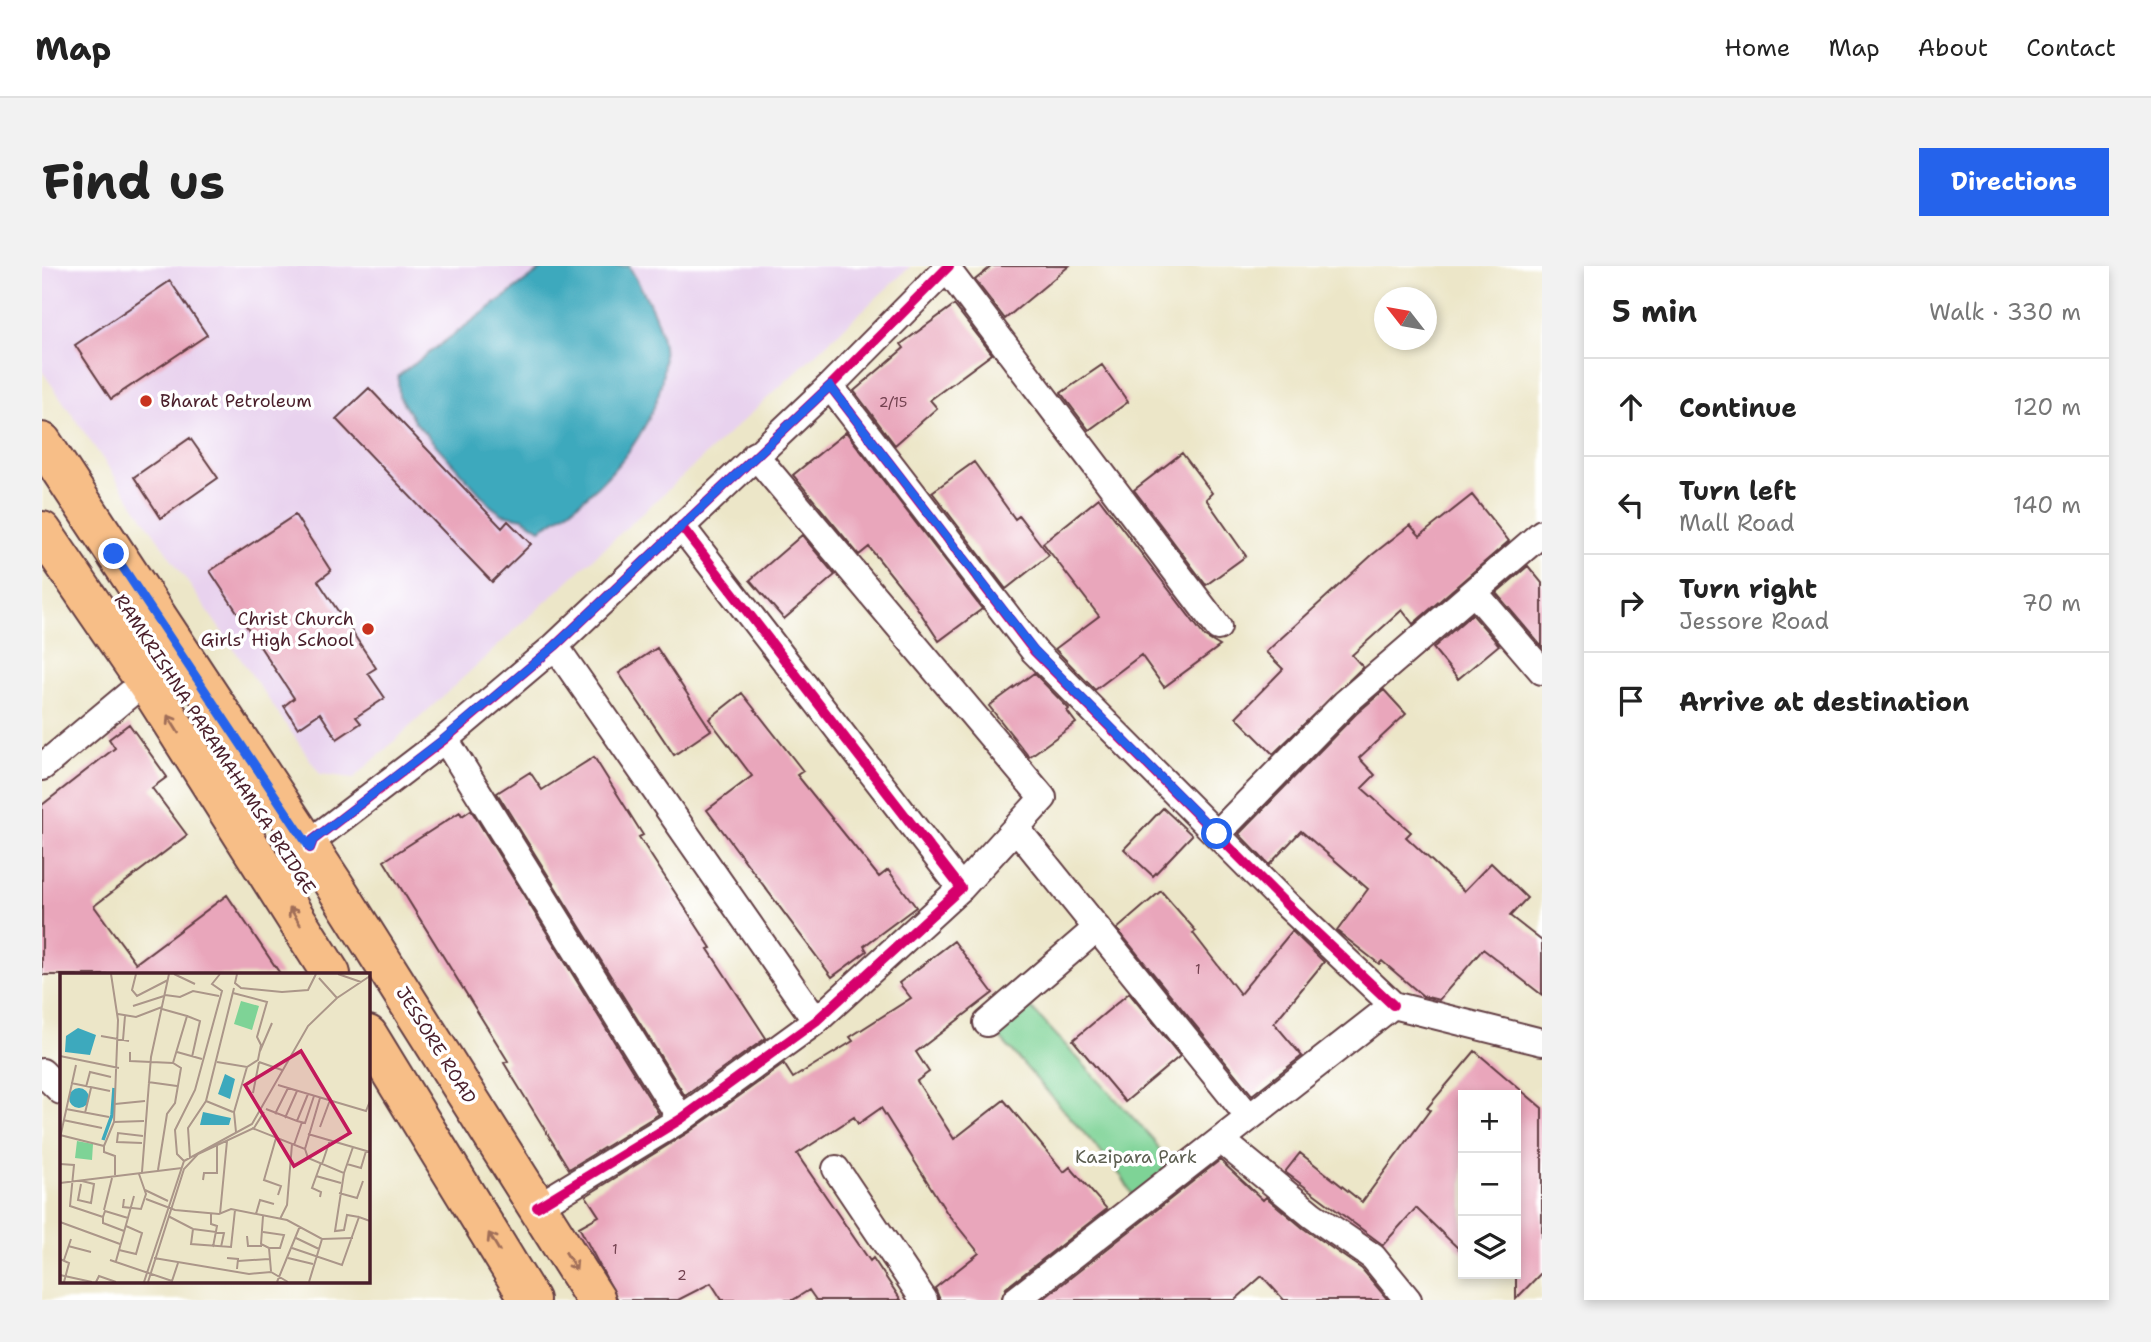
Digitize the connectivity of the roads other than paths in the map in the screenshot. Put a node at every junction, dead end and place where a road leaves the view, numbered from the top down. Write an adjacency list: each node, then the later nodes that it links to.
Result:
1 (948, 267): 2 (street); 10 (street)
2 (830, 386): 4 (street); 17 (street)
3 (42, 442): 18 (main road, JESSORE ROAD)
4 (755, 456): 6 (street); 16 (street)
5 (42, 479): 22 (main road, RAMKRISHNA PARAMAHAMSA BRIDGE)
6 (681, 526): 11 (street); 19 (street)
7 (42, 531): 13 (main road)
8 (1542, 533): 9 (street)
9 (1475, 593): 12 (street); 17 (street)
10 (1218, 626)
11 (555, 646): 14 (street); 25 (street)
12 (1542, 671)
13 (145, 681): 15 (street); 21 (main road, one-way to 13)
14 (444, 739): 18 (street); 32 (street)
15 (42, 767)
16 (1016, 828): 19 (street); 20 (street)
17 (1217, 834): 24 (street)
18 (310, 848): 35 (main road, JESSORE ROAD)
19 (961, 888): 25 (street)
20 (1097, 928): 26 (street); 31 (street)
21 (330, 973)
22 (361, 973)
23 (369, 984): 37 (main road)
24 (1392, 1005): 28 (street); 31 (street)
25 (816, 1021): 32 (street)
26 (987, 1023)
27 (369, 1037): 36 (main road, one-way to 27)
28 (1542, 1042)
29 (42, 1072): 30 (street)
30 (60, 1090)
31 (1249, 1117): 33 (street)
32 (681, 1119): 35 (street)
33 (1221, 1140): 40 (street); 41 (street)
34 (836, 1169): 39 (street)
35 (537, 1207): 38 (main road, JESSORE ROAD, one-way to 38)
36 (530, 1300)
37 (565, 1300)
38 (596, 1300)
39 (924, 1300)
40 (1016, 1300)
41 (1408, 1300)

